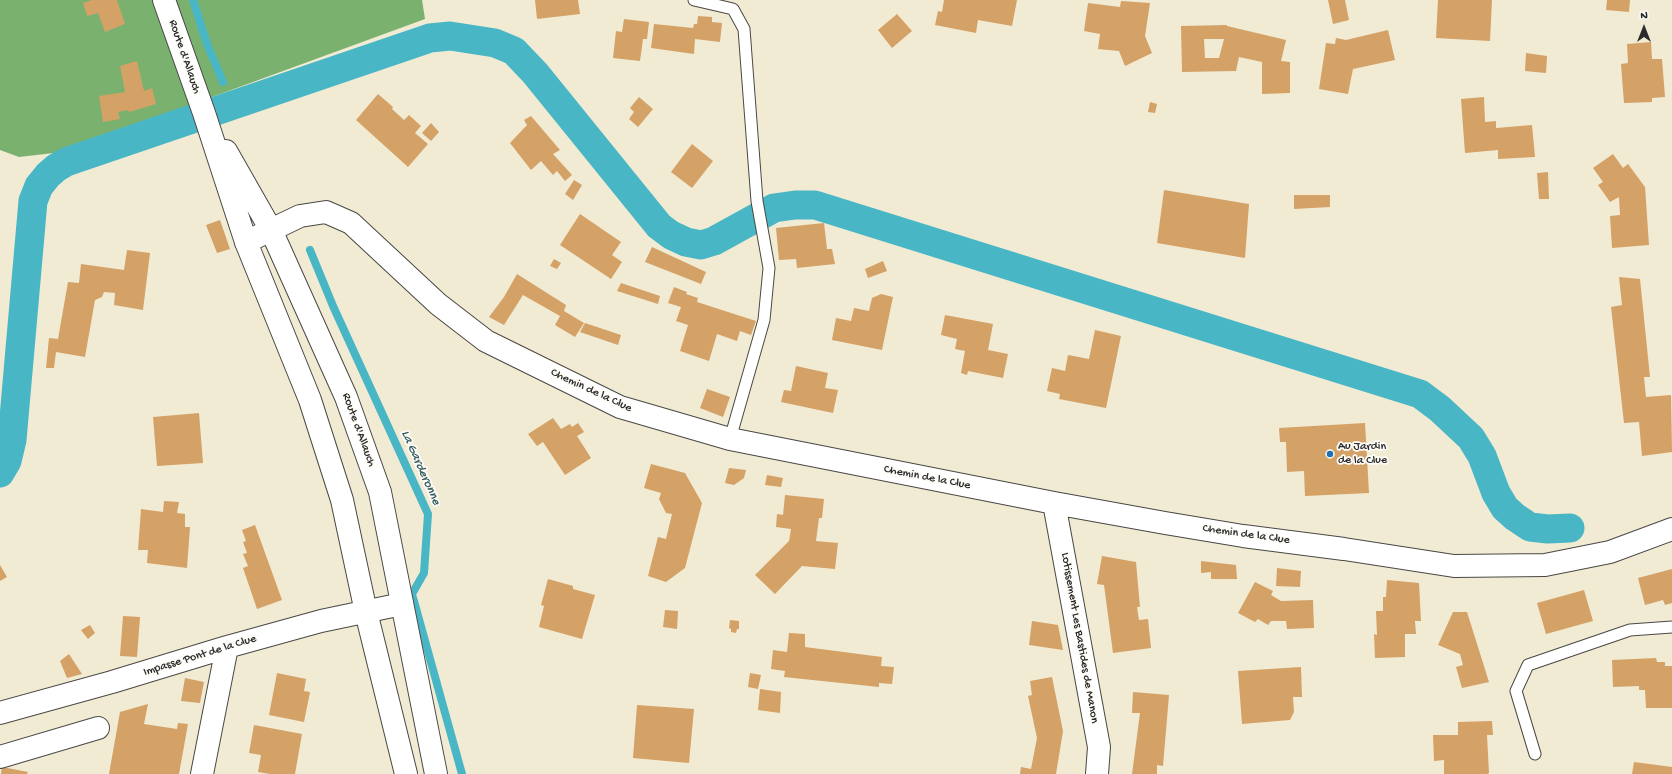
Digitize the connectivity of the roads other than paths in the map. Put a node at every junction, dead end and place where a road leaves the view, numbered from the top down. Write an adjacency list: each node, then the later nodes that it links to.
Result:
1 (164, 0): 3 (street, Route d'Allauch)
2 (694, 0): 6 (lane)
3 (204, 113): 4 (street, Route d'Allauch); 5 (street, Route d'Allauch)
4 (271, 230): 5 (street, Chemin de la Clue); 6 (street, Chemin de la Clue); 9 (street, Route d'Allauch)
5 (246, 242): 10 (street, Route d'Allauch)
6 (730, 439): 7 (street, Chemin de la Clue)
7 (1054, 503): 8 (street, Chemin de la Clue); 20 (street, Lotissement Les Bastides de Manon)
8 (1672, 529)
9 (402, 604): 10 (street, Impasse Pont de la Clue); 17 (street, Route d'Allauch)
10 (366, 612): 12 (street, Impasse Pont de la Clue); 18 (street, Route d'Allauch)
11 (1672, 627): 15 (lane)
12 (227, 647): 13 (street, Impasse Pont de la Clue); 19 (street)
13 (0, 713)
14 (98, 728): 16 (street)
15 (1535, 754)
16 (0, 757)
17 (435, 770): 18 (street)
18 (406, 773)
19 (202, 774)
20 (1097, 774)

